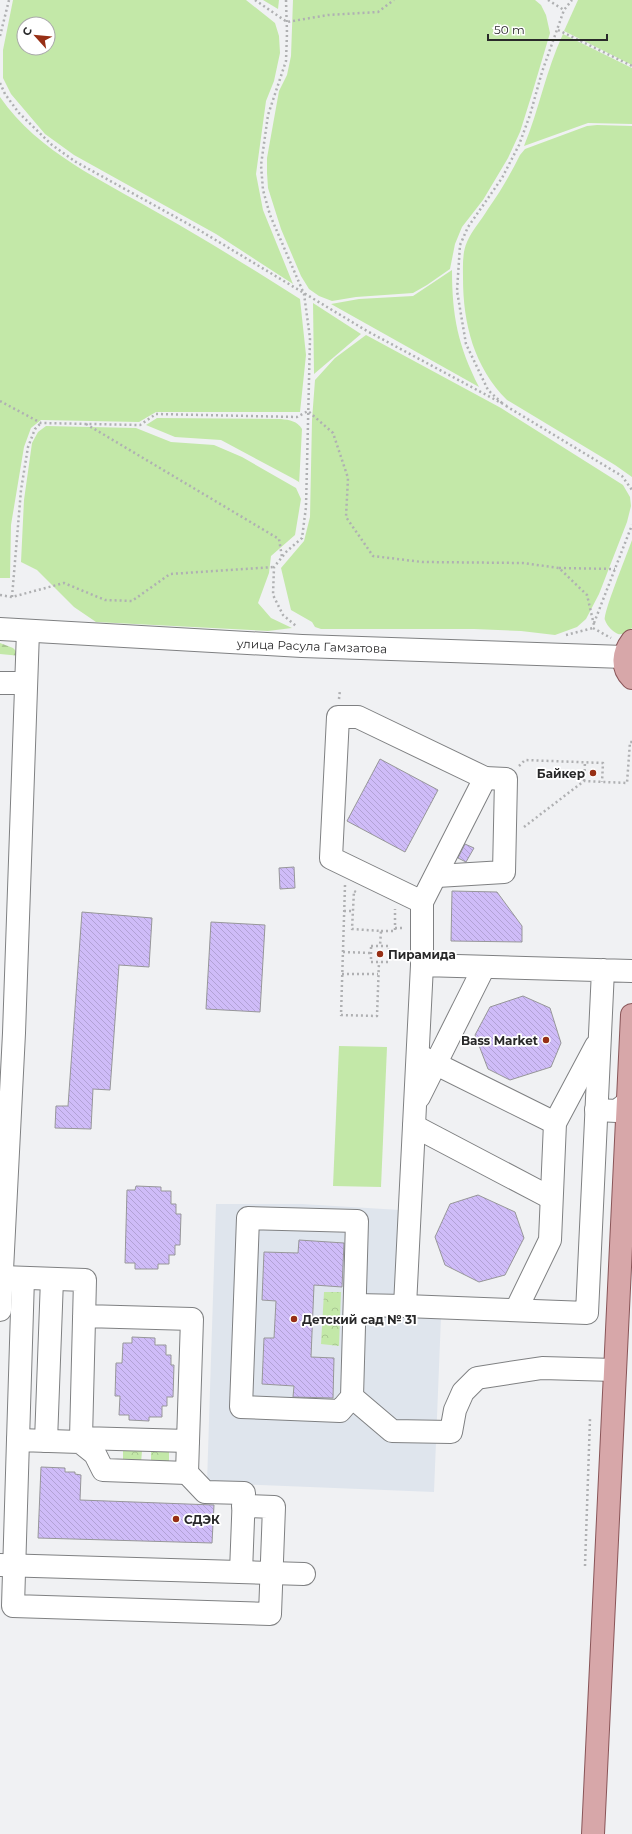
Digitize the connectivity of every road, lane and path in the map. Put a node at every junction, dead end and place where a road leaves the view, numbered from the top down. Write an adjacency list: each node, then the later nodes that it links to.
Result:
1 (9, 0): 10 (path)
2 (256, 0): 8 (path)
3 (286, 0): 8 (path)
4 (394, 0): 8 (path)
5 (548, 0): 7 (path)
6 (572, 0): 7 (path)
7 (564, 10): 9 (path)
8 (287, 22): 13 (path)
9 (558, 30): 11 (path); 15 (path)
10 (0, 36)
11 (632, 66)
12 (0, 83): 13 (path)
13 (304, 294): 15 (path); 16 (path)
14 (0, 401): 17 (path)
15 (507, 406): 19 (path)
16 (308, 411): 18 (path); 21 (path); 23 (path)
17 (41, 423): 18 (path); 26 (path)
18 (86, 424): 21 (path)
19 (632, 490)
20 (632, 524): 24 (path)
21 (282, 558): 22 (path)
22 (274, 567): 26 (path); 28 (path)
23 (559, 568): 24 (path); 27 (path)
24 (615, 569): 27 (path)
25 (0, 595): 26 (path)
26 (12, 597)
27 (594, 625): 31 (path)
28 (299, 628)
29 (0, 629): 30 (street, улица Расула Гамзатова)
30 (28, 631): 31 (street, улица Расула Гамзатова); 34 (street)
31 (628, 648): 32 (main road)
32 (632, 678)
33 (0, 683): 34 (street)
34 (26, 683): 60 (street)
35 (632, 742): 39 (path)
36 (585, 762): 37 (path); 38 (path); 39 (path)
37 (495, 779): 40 (street); 41 (street); 42 (street)
38 (584, 782): 39 (path); 40 (path)
39 (602, 782)
40 (504, 834): 42 (street)
41 (346, 865): 44 (street); 46 (path)
42 (437, 876): 44 (street)
43 (360, 894): 47 (path)
44 (422, 902): 53 (street)
45 (388, 906): 48 (path)
46 (344, 911): 47 (path); 50 (path)
47 (353, 911): 48 (path)
48 (381, 931): 49 (path)
49 (380, 946): 51 (path); 52 (path)
50 (343, 952): 51 (path); 57 (path)
51 (371, 953): 52 (path)
52 (379, 962): 58 (path)
53 (422, 965): 54 (street); 62 (street)
54 (484, 967): 55 (street); 62 (street)
55 (602, 970): 56 (street); 61 (street)
56 (632, 971)
57 (342, 974): 58 (path); 58 (path)
58 (378, 974)
59 (632, 1014): 63 (main road)
60 (7, 1032): 68 (street)
61 (599, 1039): 64 (street); 66 (street)
62 (427, 1059): 65 (street); 66 (street)
63 (630, 1102): 64 (street); 76 (main road)
64 (596, 1110): 74 (street)
65 (414, 1116): 67 (street); 72 (street)
66 (555, 1123): 67 (street)
67 (551, 1198): 74 (street)
68 (2, 1277): 69 (street); 73 (street)
69 (23, 1278): 70 (street); 78 (street)
70 (52, 1279): 75 (street); 80 (street)
71 (355, 1306): 72 (street); 77 (street); 77 (street)
72 (405, 1306): 74 (street)
73 (0, 1310)
74 (516, 1310)
75 (84, 1316): 79 (street); 81 (street)
76 (615, 1370): 77 (street); 88 (main road)
77 (352, 1397)
78 (18, 1440): 80 (street); 84 (street)
79 (80, 1440): 80 (street); 81 (street); 82 (street)
80 (46, 1441)
81 (188, 1441): 82 (street)
82 (187, 1473): 83 (street)
83 (243, 1506): 85 (street); 86 (street)
84 (7, 1565): 85 (street); 86 (street)
85 (241, 1572): 86 (street)
86 (271, 1572): 87 (street)
87 (304, 1574)
88 (593, 1834)

